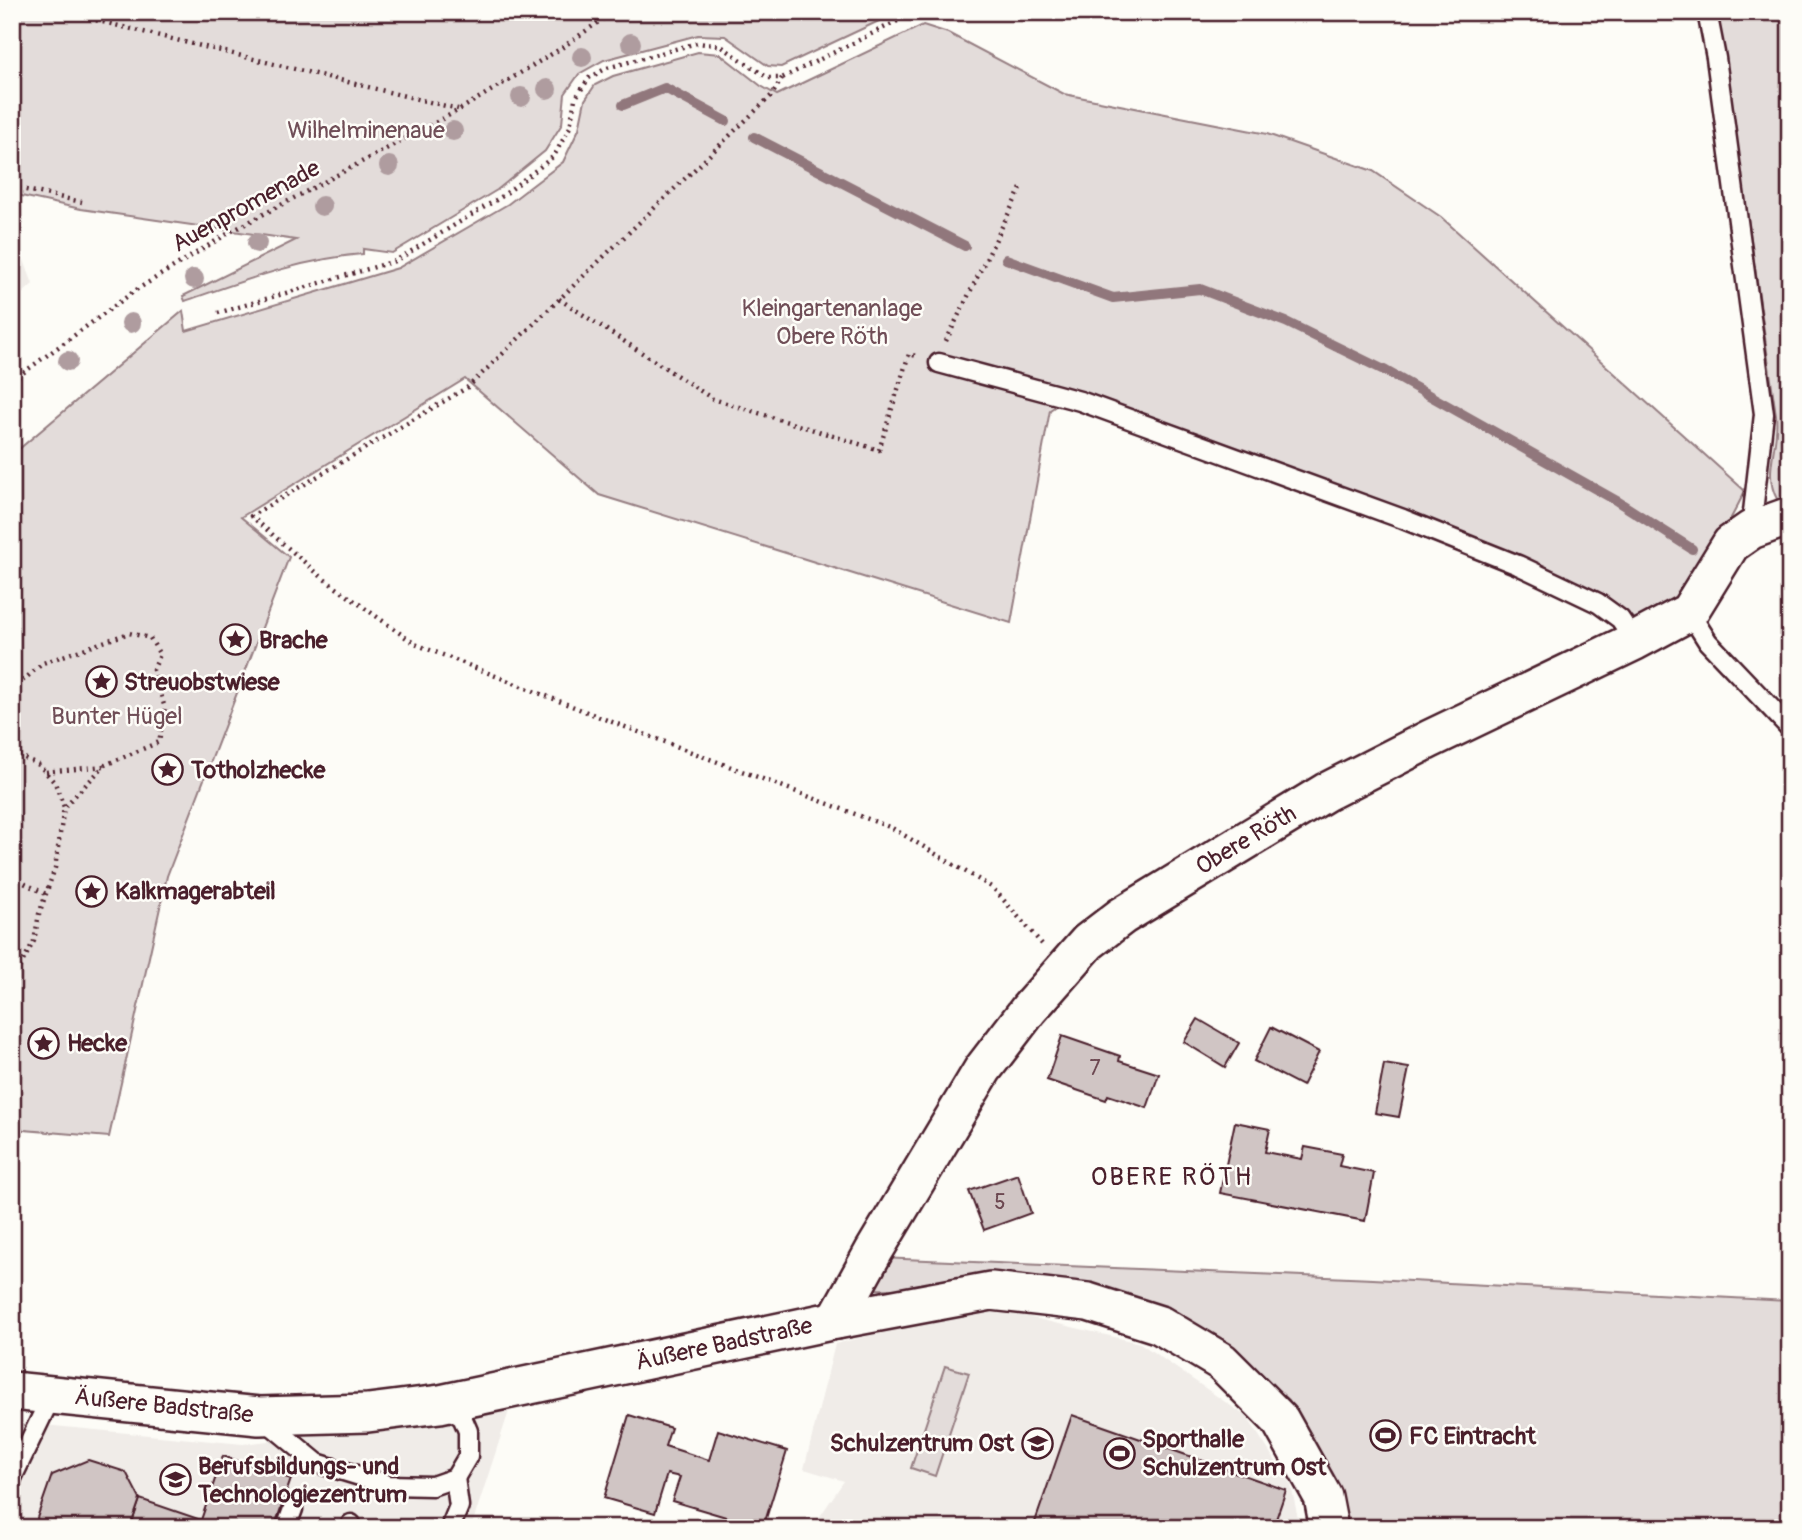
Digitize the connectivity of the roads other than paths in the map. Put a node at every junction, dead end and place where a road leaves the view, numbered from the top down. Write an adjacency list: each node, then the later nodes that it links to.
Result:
1 (1707, 12): 4 (lane)
2 (939, 363): 6 (lane)
3 (1790, 516): 4 (street)
4 (1751, 530): 5 (street)
5 (1689, 612): 6 (street, Obere Röth); 7 (lane)
6 (1635, 641): 8 (street, Obere Röth)
7 (1790, 727)
8 (836, 1320): 11 (street, Äußere Badstraße); 18 (street, Äußere Badstraße)
9 (12, 1391): 10 (street, Äußere Badstraße)
10 (52, 1395): 12 (street, Äußere Badstraße); 13 (lane)
11 (440, 1404): 12 (street, Äußere Badstraße); 14 (lane)
12 (259, 1416): 14 (lane)
13 (12, 1478)
14 (455, 1478): 17 (lane)
15 (293, 1508): 16 (lane)
16 (286, 1528)
17 (450, 1528)
18 (1329, 1528)

